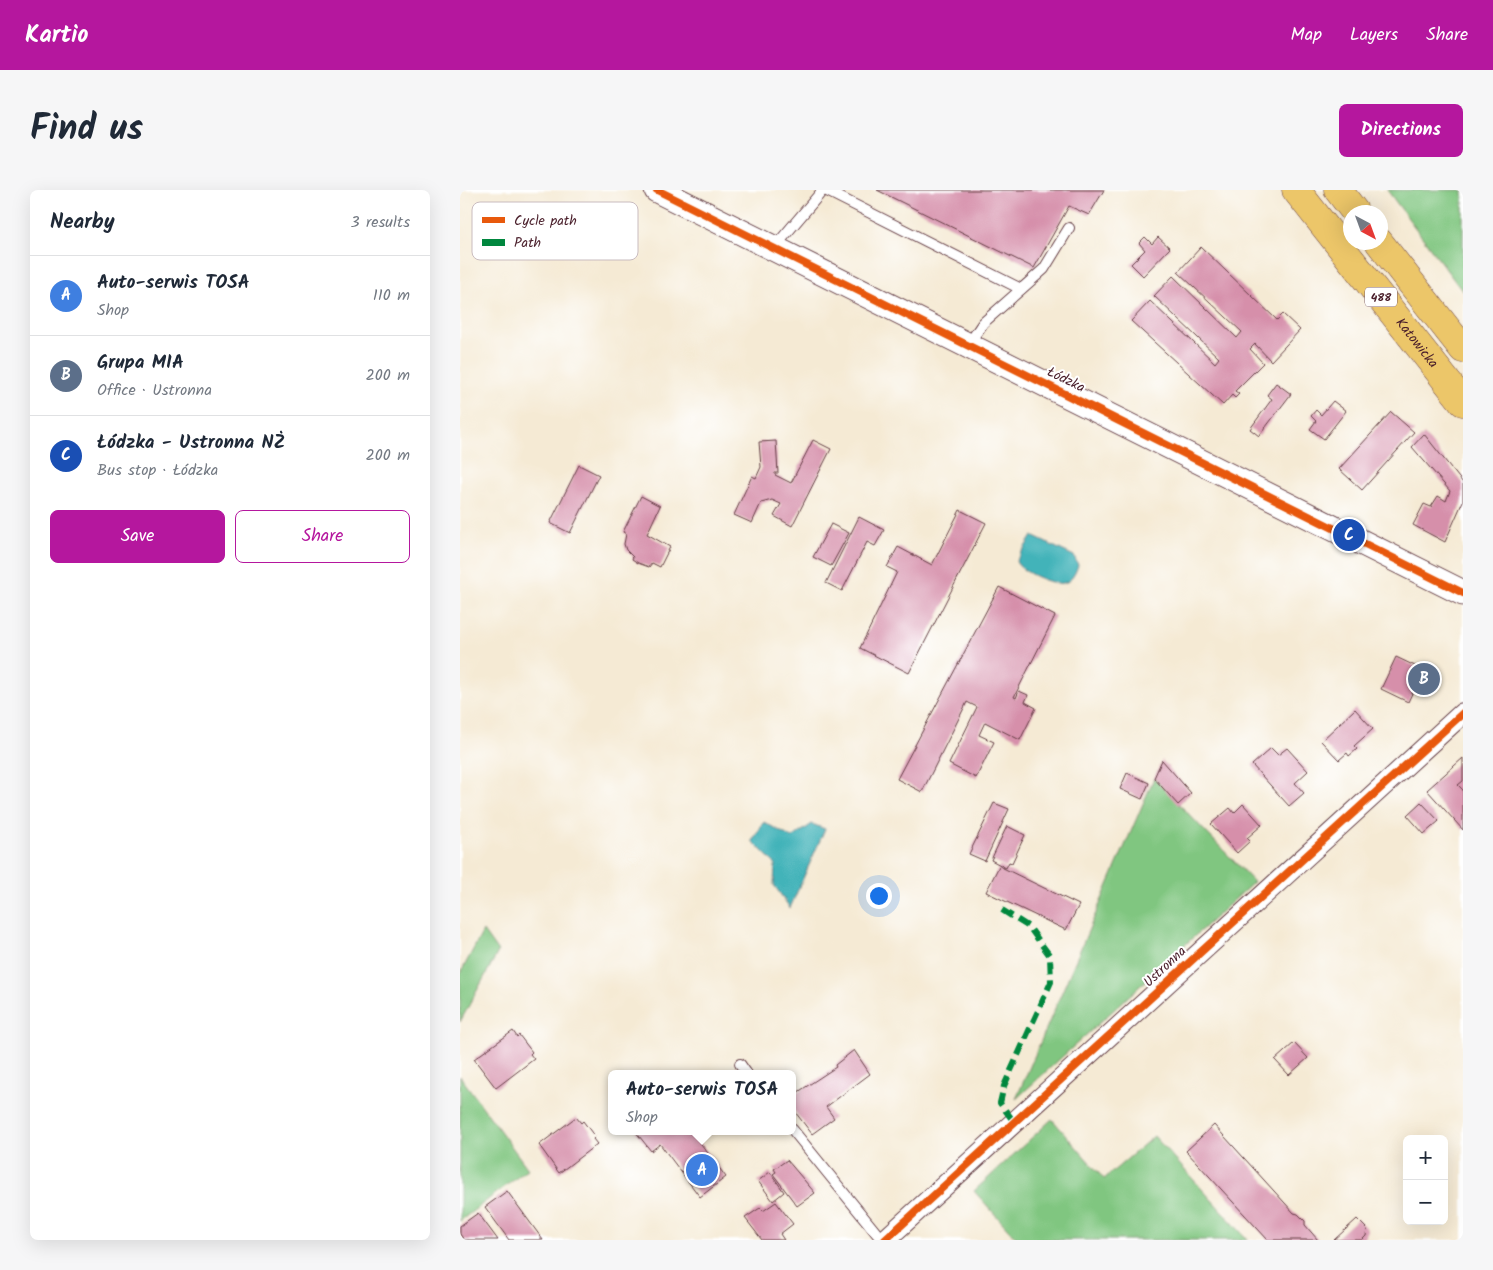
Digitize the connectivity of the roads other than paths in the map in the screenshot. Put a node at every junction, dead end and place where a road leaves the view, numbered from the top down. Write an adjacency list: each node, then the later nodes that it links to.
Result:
1 (657, 190): 7 (street, Łódzka)
2 (824, 190): 7 (lane); 9 (lane)
3 (1296, 190): 12 (main road, Katowicka / 488)
4 (1338, 190): 5 (main road)
5 (1350, 205)
6 (1069, 228): 9 (lane)
7 (773, 249): 10 (street, Łódzka)
8 (1385, 250): 11 (main road, 488)
9 (1021, 289): 10 (lane)
10 (968, 346): 13 (street, Łódzka)
11 (1463, 349)
12 (1463, 402)
13 (1463, 593)
14 (1463, 713): 18 (street, Ustronna)
15 (740, 1064): 16 (lane)
16 (744, 1070)
17 (796, 1134): 18 (lane)
18 (884, 1240)

